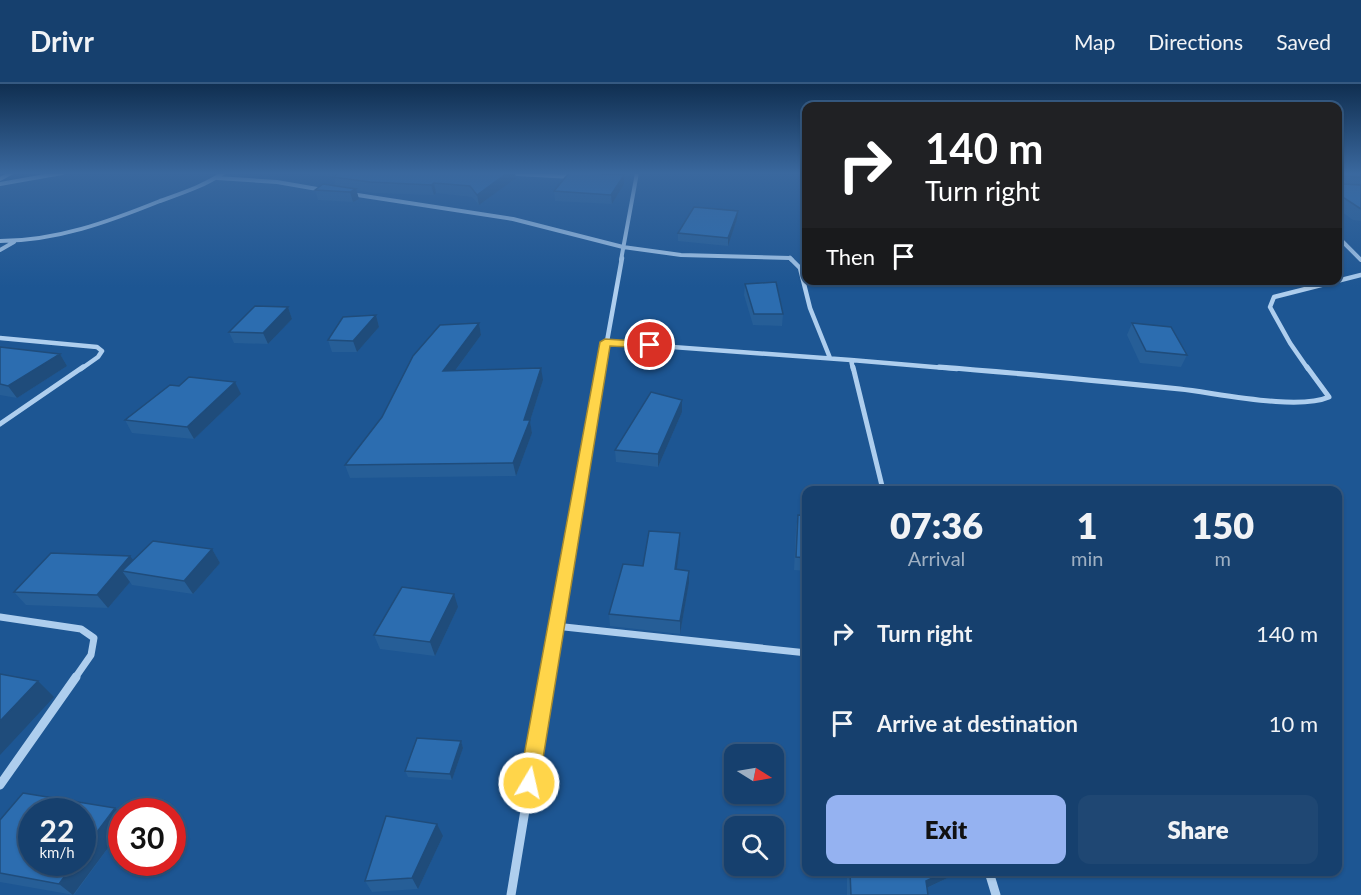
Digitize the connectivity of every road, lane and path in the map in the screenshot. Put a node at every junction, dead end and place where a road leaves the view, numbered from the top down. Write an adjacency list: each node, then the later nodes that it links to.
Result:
1 (132, 211): 6 (street)
2 (460, 211): 7 (street)
3 (630, 211): 7 (street)
4 (0, 241): 6 (street)
5 (1342, 241): 9 (street)
6 (15, 242): 8 (street)
7 (623, 247): 10 (street); 16 (street)
8 (0, 250)
9 (1361, 260)
10 (802, 276)
11 (1361, 276): 12 (street)
12 (1342, 281)
13 (804, 285): 17 (street)
14 (1324, 285): 18 (street)
15 (0, 338): 19 (street)
16 (605, 342): 17 (street); 22 (street)
17 (830, 358): 18 (street)
18 (851, 360): 20 (street)
19 (0, 424)
20 (882, 486)
21 (0, 617): 24 (street)
22 (555, 626): 23 (street); 26 (street)
23 (802, 652)
24 (0, 785)
25 (990, 876): 27 (street)
26 (511, 895)
27 (996, 895)

